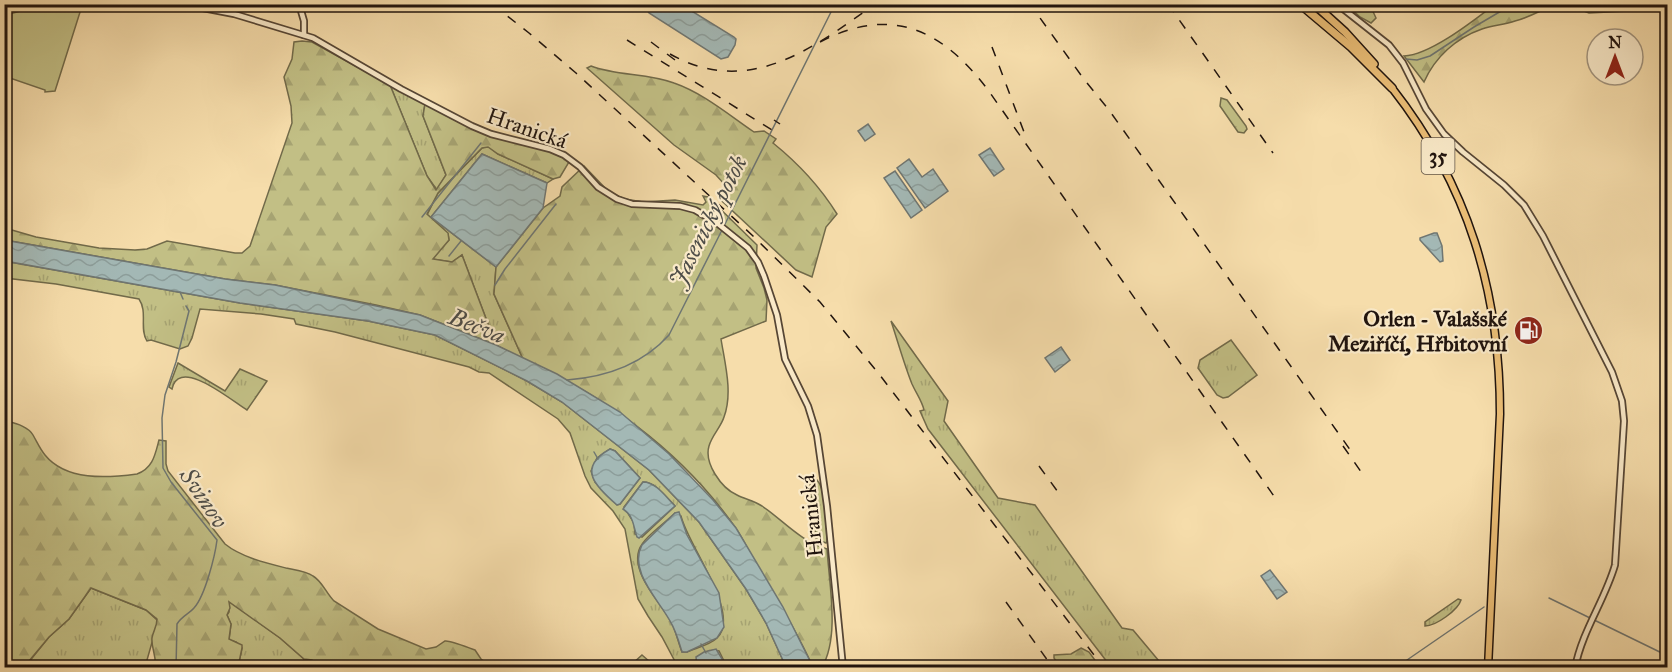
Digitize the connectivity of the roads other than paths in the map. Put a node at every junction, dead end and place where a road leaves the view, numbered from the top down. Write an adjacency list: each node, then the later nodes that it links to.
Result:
1 (27, 4): 7 (street)
2 (182, 4): 8 (street, Hranická)
3 (299, 4): 8 (street)
4 (1300, 4): 9 (highway, 35)
5 (1314, 4): 9 (highway, 35)
6 (1337, 4): 12 (street)
7 (4, 10)
8 (304, 35): 11 (street, Hranická)
9 (1392, 87): 10 (main road, 35)
10 (1488, 666)
11 (843, 668)
12 (1575, 668)

